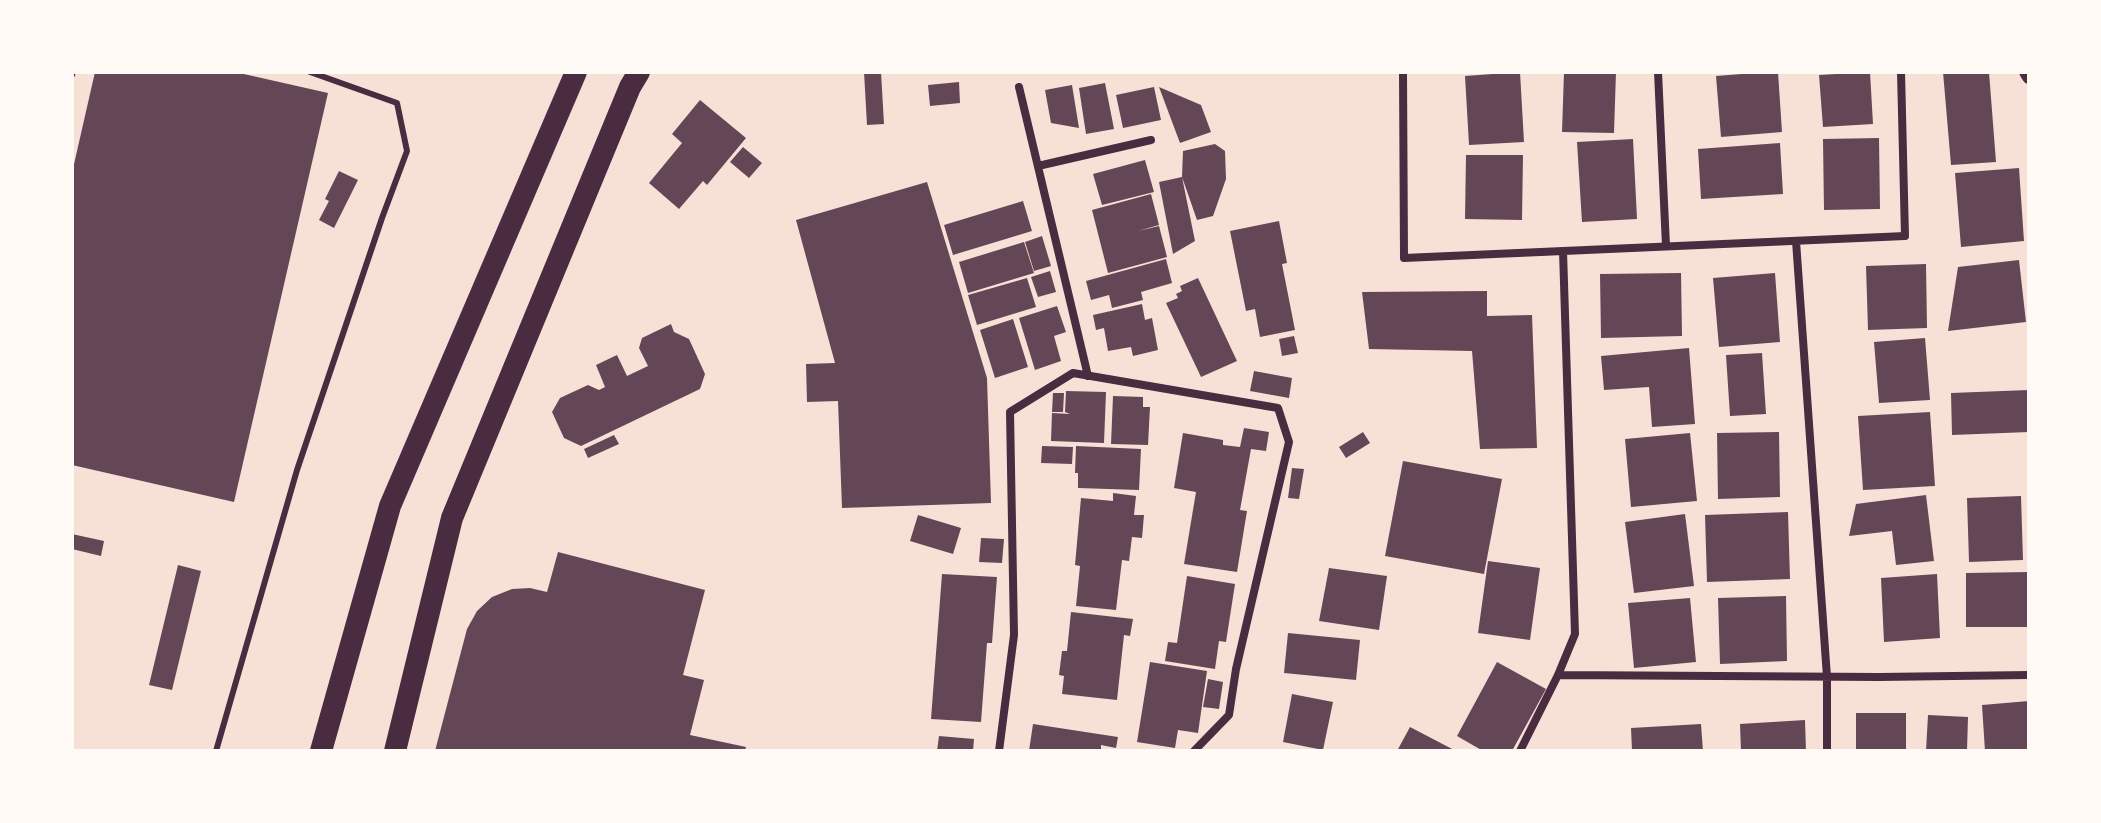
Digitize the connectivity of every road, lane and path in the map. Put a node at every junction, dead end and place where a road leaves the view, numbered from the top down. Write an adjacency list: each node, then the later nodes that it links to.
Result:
1 (310, 72): 19 (lane)
2 (576, 72): 20 (highway)
3 (639, 72): 21 (highway)
4 (1403, 72): 14 (street)
5 (1658, 72): 13 (street)
6 (1901, 72): 12 (street)
7 (2026, 72): 8 (street)
8 (2029, 77)
9 (1019, 87): 11 (street)
10 (1151, 140): 11 (street)
11 (1038, 166): 15 (street)
12 (1796, 241): 13 (street); 18 (street)
13 (1666, 246): 14 (street)
14 (1563, 251): 16 (street)
15 (1088, 376): 22 (street); 23 (street)
16 (1558, 675): 18 (street); 24 (street)
17 (2029, 675): 18 (street)
18 (1827, 677): 25 (street)
19 (216, 751)
20 (321, 751)
21 (395, 751)
22 (999, 751)
23 (1194, 751)
24 (1520, 751)
25 (1827, 751)

